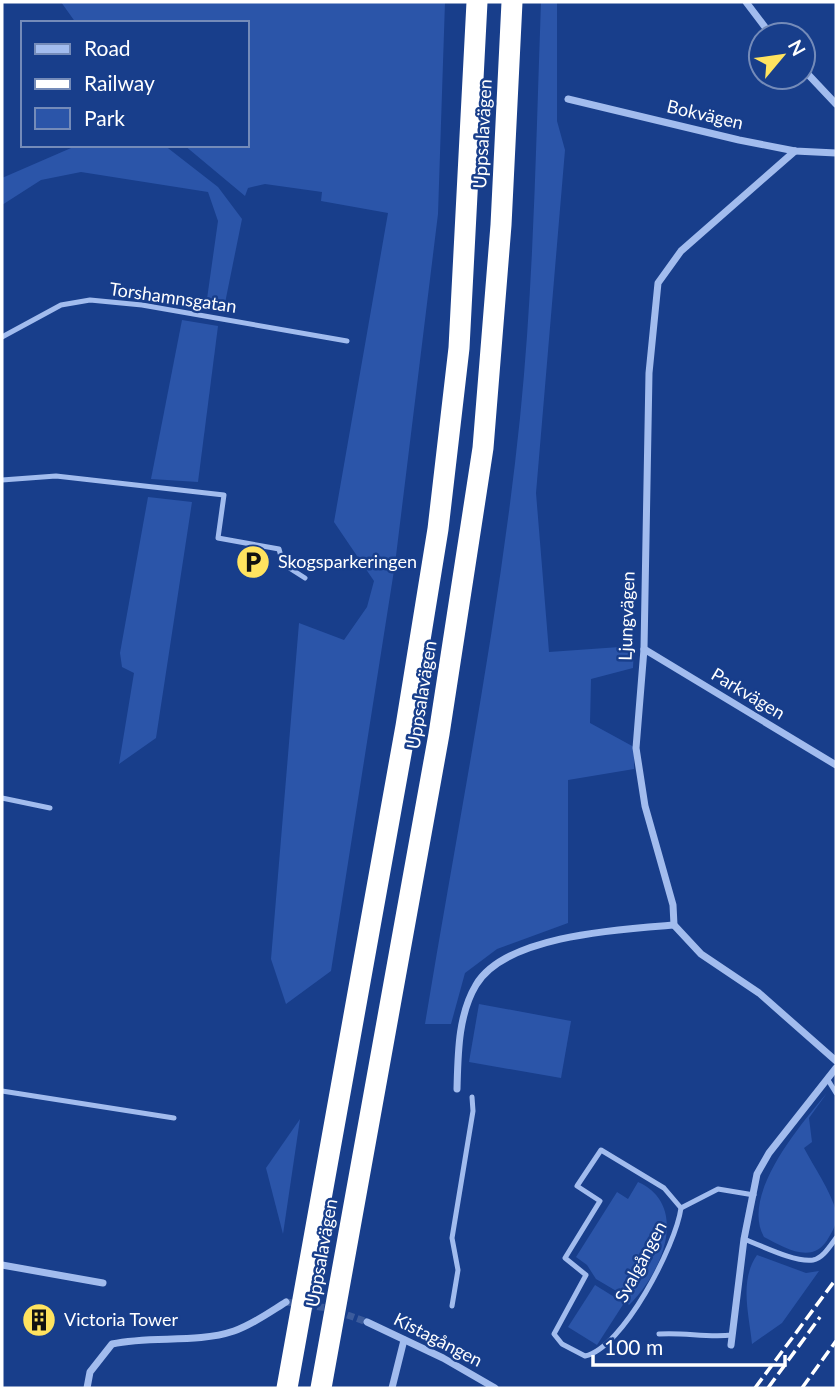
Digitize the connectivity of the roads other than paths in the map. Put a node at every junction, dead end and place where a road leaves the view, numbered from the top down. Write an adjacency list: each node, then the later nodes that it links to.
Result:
1 (477, 2): 41 (highway, Uppsalavägen)
2 (512, 2): 42 (highway, Uppsalavägen)
3 (746, 2): 4 (street)
4 (760, 21)
5 (817, 84): 7 (street)
6 (568, 99): 8 (street, Bokvägen)
7 (836, 104)
8 (795, 151): 9 (street, Bokvägen); 14 (street, Ljungvägen)
9 (836, 153)
10 (2, 337): 11 (lane, Torshamnsgatan)
11 (347, 341)
12 (2, 480): 13 (lane)
13 (305, 578)
14 (644, 649): 15 (street, Parkvägen); 18 (street, Ljungvägen)
15 (836, 765)
16 (2, 798): 17 (lane)
17 (50, 808)
18 (674, 925): 19 (street); 22 (street)
19 (836, 1062)
20 (836, 1068): 21 (street)
21 (828, 1080): 24 (lane); 27 (street)
22 (457, 1089)
23 (2, 1091): 26 (lane)
24 (836, 1093)
25 (472, 1097): 34 (lane)
26 (174, 1118)
27 (754, 1195): 28 (lane, Svalgången); 30 (street)
28 (681, 1208): 28 (lane, Svalgången)
29 (836, 1238): 30 (lane)
30 (744, 1239): 37 (street)
31 (2, 1265): 32 (street)
32 (103, 1283)
33 (286, 1302): 40 (street)
34 (452, 1306)
35 (367, 1322): 38 (street, Kistagången)
36 (659, 1334): 37 (lane)
37 (732, 1335): 39 (street)
38 (404, 1340): 43 (street); 44 (street, Kistagången)
39 (731, 1345)
40 (87, 1388)
41 (287, 1388)
42 (321, 1388)
43 (392, 1388)
44 (495, 1388)

